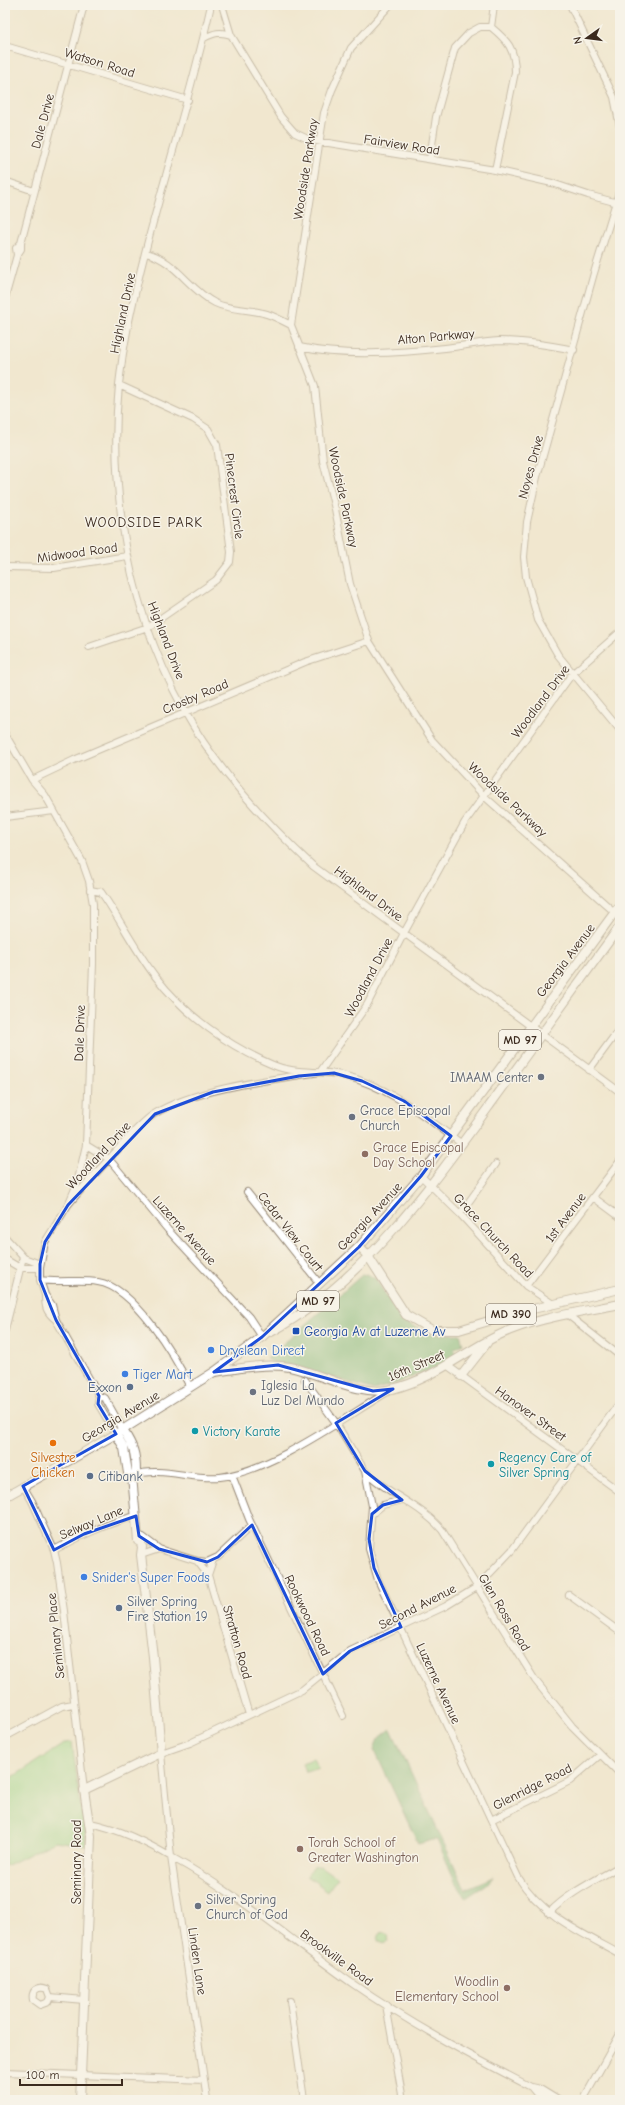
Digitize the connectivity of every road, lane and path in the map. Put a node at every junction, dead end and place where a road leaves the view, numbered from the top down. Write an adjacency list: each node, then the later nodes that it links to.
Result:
1 (84, 5): 11 (street, Dale Drive)
2 (211, 5): 9 (street, Highland Drive)
3 (222, 5): 8 (street, Fairview Road)
4 (390, 5): 16 (street, Woodside Parkway)
5 (494, 5): 7 (street)
6 (570, 5): 12 (street)
7 (491, 27): 17 (street); 18 (street)
8 (230, 35): 9 (street); 16 (street, Fairview Road)
9 (204, 38): 13 (street, Highland Drive)
10 (5, 46): 11 (street, Watson Road)
11 (68, 64): 13 (street, Watson Road); 21 (street, Dale Drive)
12 (614, 97): 14 (street); 15 (street)
13 (188, 100): 23 (street, Highland Drive)
14 (620, 102)
15 (620, 127)
16 (320, 141): 17 (street, Fairview Road); 25 (street, Woodside Parkway)
17 (430, 160): 18 (street, Fairview Road)
18 (496, 170): 22 (street, Fairview Road)
19 (5, 181): 21 (street)
20 (620, 189): 22 (street, Noyes Drive)
21 (34, 191): 24 (street, Dale Drive)
22 (618, 203): 27 (street, Noyes Drive)
23 (146, 253): 25 (street); 28 (street, Highland Drive)
24 (5, 298)
25 (291, 325): 26 (street, Woodside Parkway)
26 (300, 346): 27 (street, Alton Parkway); 33 (street, Woodside Parkway)
27 (574, 350): 35 (street, Noyes Drive)
28 (119, 384): 29 (street, Highland Drive); 31 (street, Pinecrest Circle)
29 (127, 556): 30 (street, Midwood Road); 31 (street, Highland Drive)
30 (5, 568)
31 (148, 627): 34 (street, Pinecrest Circle); 36 (street, Highland Drive)
32 (620, 632): 35 (street, Woodland Drive)
33 (369, 640): 36 (street, Crosby Road); 40 (street, Woodside Parkway)
34 (89, 647)
35 (572, 674): 37 (street, Noyes Drive); 40 (street, Woodland Drive)
36 (186, 712): 39 (street, Crosby Road); 47 (street, Highland Drive)
37 (620, 730)
38 (5, 734): 39 (street, Dale Drive)
39 (32, 780): 41 (street, Dale Drive)
40 (484, 796): 45 (street, Woodside Parkway); 47 (street, Woodland Drive)
41 (54, 812): 42 (street); 43 (street, Dale Drive)
42 (5, 817)
43 (90, 890): 52 (street); 56 (street, Dale Drive)
44 (620, 905): 45 (main road, Georgia Avenue / MD 97)
45 (617, 915): 48 (main road, Georgia Avenue / MD 97)
46 (620, 926): 50 (main road, Georgia Avenue / MD 97)
47 (404, 933): 48 (street, Highland Drive); 52 (street, Woodland Drive)
48 (530, 1027): 50 (street, Highland Drive); 54 (main road, Georgia Avenue / MD 97)
49 (620, 1028): 51 (street)
50 (541, 1035): 51 (street, Highland Drive); 55 (main road, Georgia Avenue / MD 97)
51 (589, 1070): 53 (street, Highland Drive)
52 (320, 1072): 54 (street); 57 (street, Woodland Drive)
53 (620, 1092)
54 (451, 1136): 55 (street); 60 (main road, Georgia Avenue / MD 97)
55 (462, 1144): 61 (main road, Georgia Avenue / MD 97)
56 (86, 1145): 57 (street, Luzerne Avenue); 64 (street, Dale Drive)
57 (109, 1159): 64 (street, Woodland Drive); 82 (street, Luzerne Avenue)
58 (620, 1161): 63 (street, 1st Avenue)
59 (496, 1164): 65 (street)
60 (421, 1176): 61 (street, Grace Church Road); 68 (main road, Georgia Avenue / MD 97)
61 (430, 1186): 65 (street, Grace Church Road); 69 (main road, Georgia Avenue / MD 97)
62 (247, 1192): 75 (street, Cedar View Court)
63 (593, 1197): 66 (street); 76 (street, 1st Avenue)
64 (68, 1205): 72 (street, Dale Drive)
65 (460, 1214): 76 (street, Grace Church Road)
66 (620, 1217)
67 (5, 1237): 70 (street)
68 (359, 1246): 69 (main road, 16th Street / MD 390); 75 (main road, Georgia Avenue / MD 97)
69 (368, 1256): 78 (main road, 16th Street / MD 390); 82 (main road, Georgia Avenue / MD 97)
70 (23, 1257): 72 (street); 73 (street)
71 (5, 1259): 73 (street)
72 (40, 1266): 73 (street); 74 (street, Dale Drive)
73 (20, 1268): 81 (street)
74 (40, 1280): 89 (street); 93 (street, Dale Drive)
75 (318, 1283): 82 (main road, Georgia Avenue / MD 97)
76 (526, 1286): 78 (street, Grace Church Road)
77 (620, 1289): 78 (main road, 16th Street / MD 390)
78 (553, 1304)
79 (620, 1304): 80 (main road, 16th Street / MD 390)
80 (568, 1316): 83 (main road, 16th Street / MD 390); 84 (street)
81 (5, 1330)
82 (262, 1337): 86 (main road, Georgia Avenue / MD 97)
83 (490, 1340): 85 (main road, 16th Street / MD 390); 87 (main road)
84 (620, 1356)
85 (448, 1366): 87 (street, Hanover Street); 90 (main road, 16th Street / MD 390)
86 (214, 1372): 89 (main road, Georgia Avenue / MD 97); 90 (main road, 16th Street / MD 390)
87 (462, 1376): 94 (street, Hanover Street)
88 (305, 1380): 92 (street, Luzerne Avenue)
89 (190, 1387): 93 (main road, Georgia Avenue / MD 97)
90 (393, 1389): 92 (street)
91 (620, 1402): 94 (street, Second Avenue)
92 (336, 1423): 95 (street, Luzerne Avenue); 96 (street)
93 (119, 1432): 97 (main road); 98 (main road, Georgia Avenue / MD 97)
94 (577, 1460): 99 (street, Hanover Street); 112 (street, Second Avenue)
95 (365, 1471): 101 (street, Glen Ross Road); 102 (street, Luzerne Avenue)
96 (232, 1475): 97 (street); 104 (street, Rookwood Road)
97 (132, 1476): 103 (main road)
98 (23, 1486): 100 (main road, Georgia Avenue / MD 97); 107 (street, Seminary Place)
99 (620, 1492)
100 (5, 1497)
101 (402, 1500): 102 (street); 112 (street, Glen Ross Road)
102 (372, 1514): 114 (street, Luzerne Avenue)
103 (136, 1516): 105 (main road); 107 (street, Selway Lane)
104 (252, 1525): 109 (street); 116 (street, Rookwood Road)
105 (139, 1536): 106 (street); 108 (main road)
106 (159, 1548): 108 (street); 110 (street)
107 (54, 1550): 117 (street, Seminary Place)
108 (141, 1555): 121 (main road)
109 (214, 1560): 110 (street); 111 (street)
110 (197, 1562): 111 (street, Stratton Road)
111 (208, 1575): 118 (street, Stratton Road)
112 (477, 1587): 114 (street, Second Avenue); 122 (street, Glen Ross Road)
113 (569, 1595): 115 (street)
114 (401, 1627): 116 (street, Second Avenue); 125 (street, Luzerne Avenue)
115 (620, 1632)
116 (323, 1674): 118 (street, Second Avenue); 119 (street, Rookwood Road)
117 (73, 1704): 120 (street); 124 (street, Seminary Place)
118 (249, 1715): 121 (street, Second Avenue)
119 (343, 1716)
120 (5, 1738)
121 (161, 1753): 124 (main road); 127 (street, Linden Lane)
122 (600, 1755): 123 (street, Glen Ross Road); 125 (street, Glenridge Road)
123 (620, 1774)
124 (84, 1790): 126 (main road, Seminary Road)
125 (491, 1820): 129 (street, Luzerne Avenue)
126 (90, 1823): 127 (street, Brookville Road); 132 (main road, Seminary Road)
127 (171, 1857): 134 (street, Brookville Road); 138 (street, Linden Lane)
128 (620, 1866): 129 (street)
129 (549, 1913): 130 (street, Luzerne Avenue)
130 (620, 1954)
131 (50, 1997): 132 (street)
132 (84, 2000): 137 (main road, Seminary Road)
133 (290, 2001): 142 (street)
134 (386, 2005): 139 (street, Brookville Road); 143 (street)
135 (620, 2034): 146 (street)
136 (5, 2072): 137 (street)
137 (81, 2075): 138 (street); 140 (main road, Seminary Road)
138 (204, 2080): 141 (street, Linden Lane)
139 (531, 2087): 144 (street, Brookville Road); 145 (street, Brookville Road)
140 (80, 2100)
141 (207, 2100)
142 (304, 2100)
143 (403, 2100)
144 (546, 2100)
145 (558, 2100)
146 (583, 2100)

